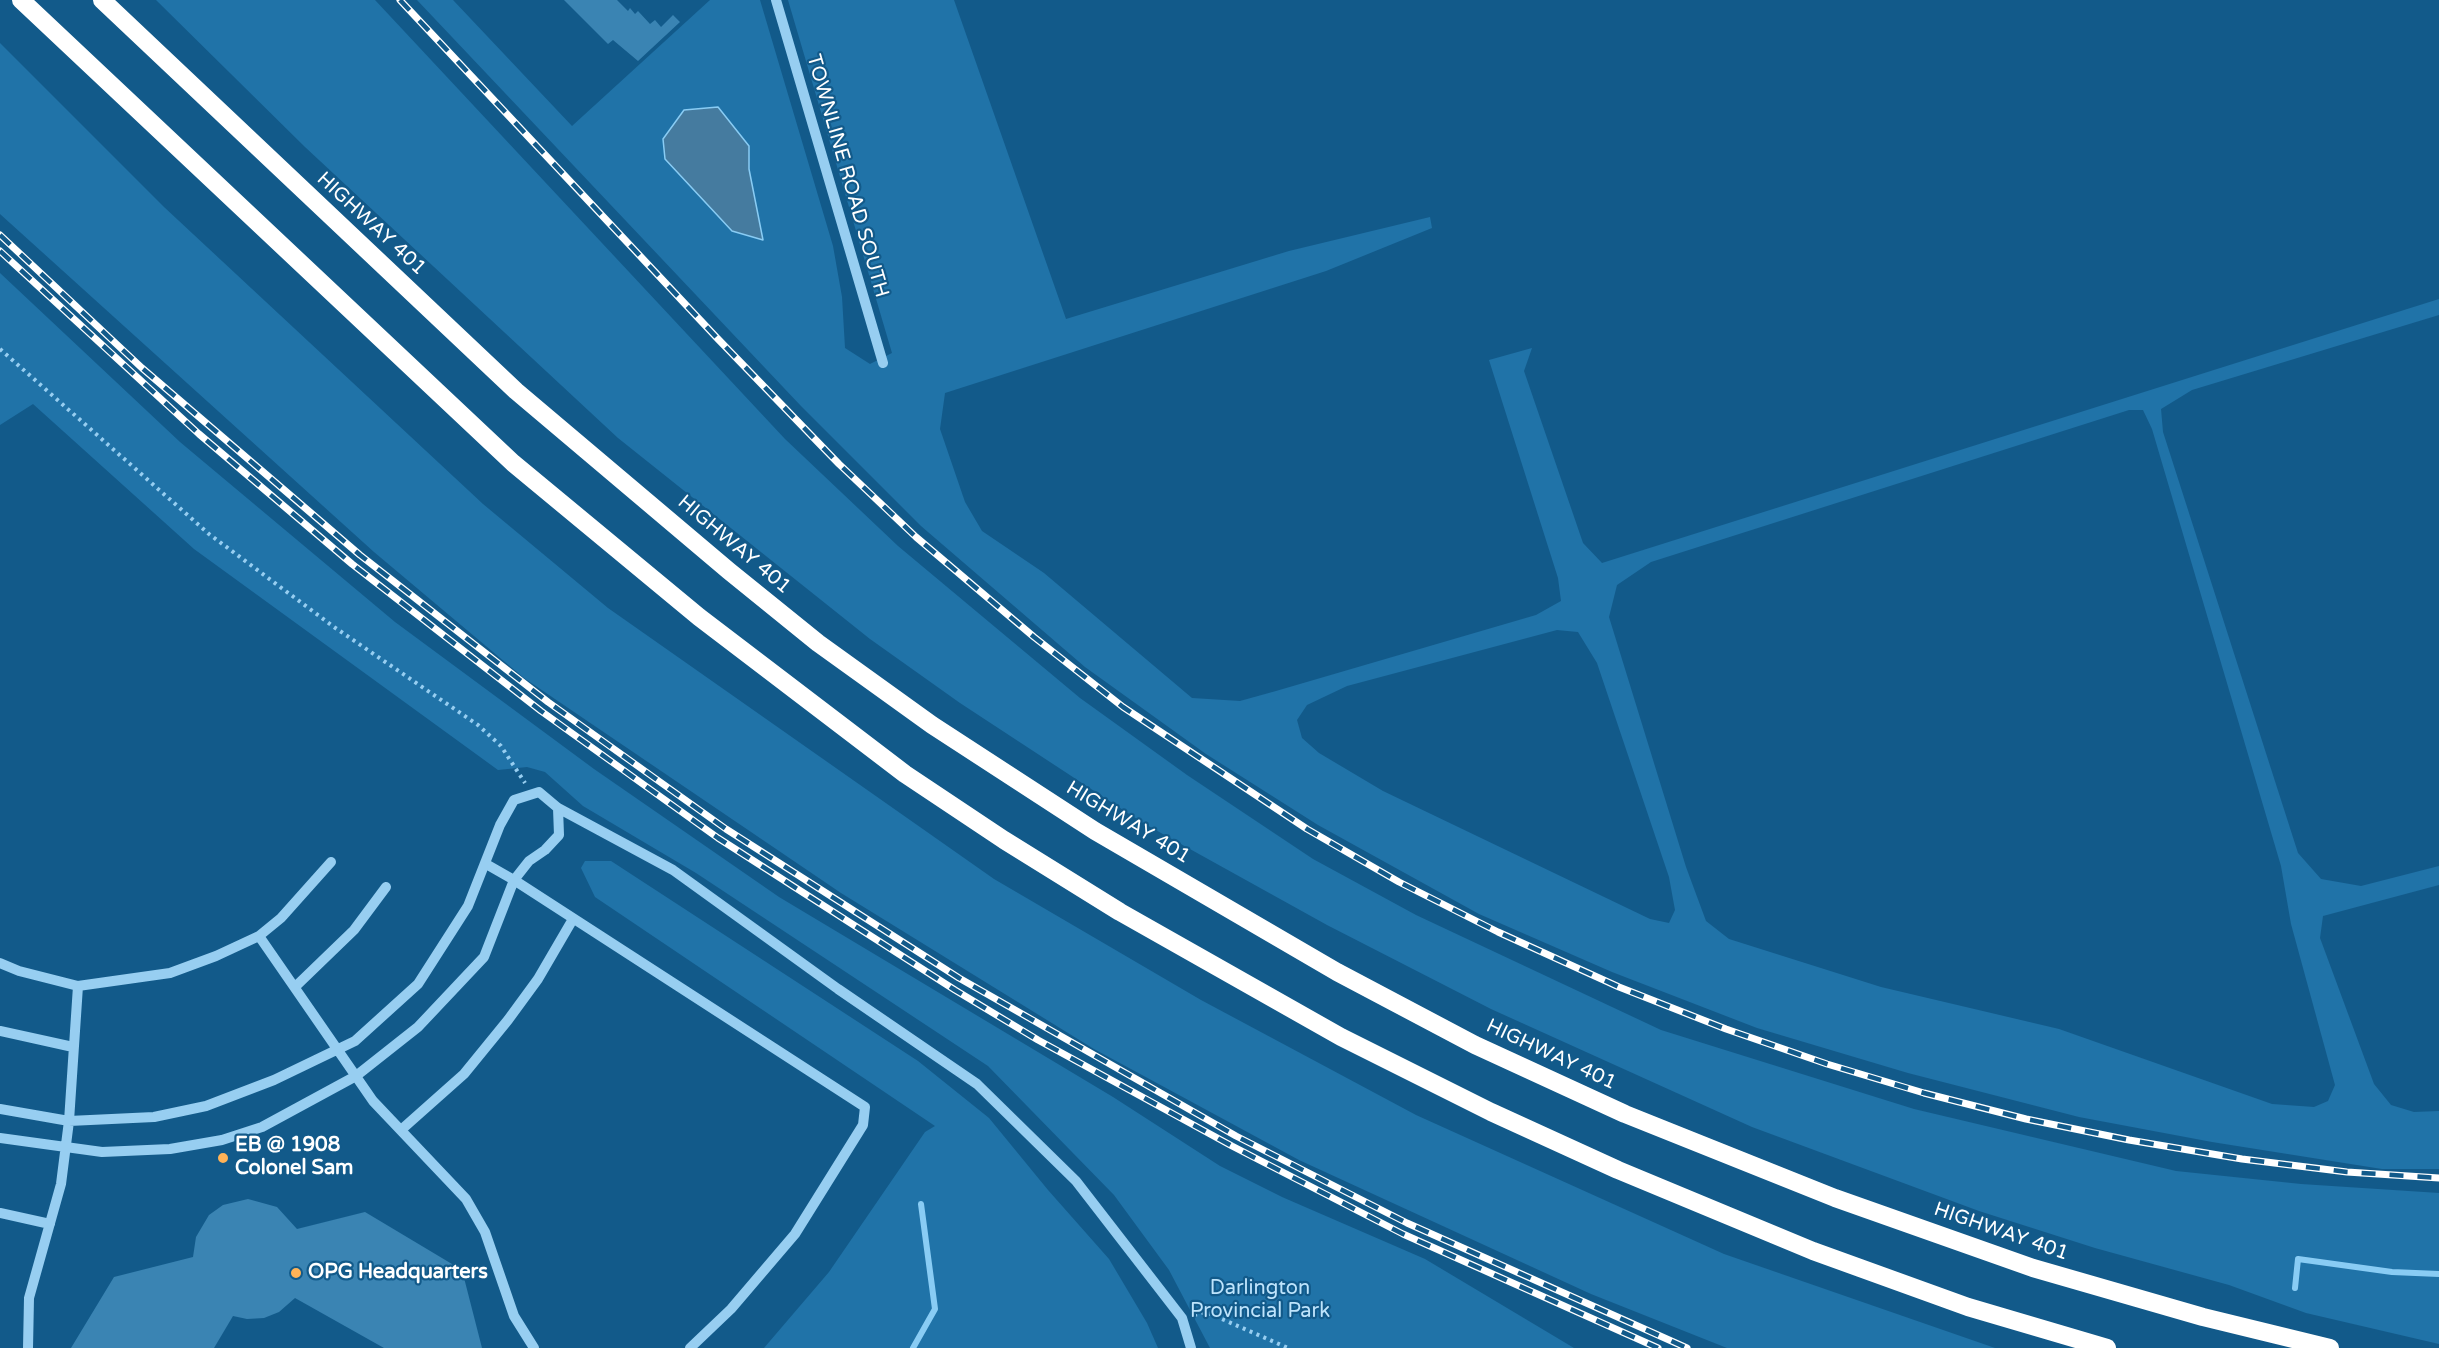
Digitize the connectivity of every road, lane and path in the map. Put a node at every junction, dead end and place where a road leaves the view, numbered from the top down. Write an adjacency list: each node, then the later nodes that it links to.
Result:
1 (21, 0): 34 (highway)
2 (102, 0): 35 (highway, HIGHWAY 401)
3 (777, 0): 5 (street, TOWNLINE ROAD SOUTH)
4 (0, 349): 6 (path)
5 (883, 363)
6 (530, 795): 7 (street); 9 (street)
7 (558, 808): 10 (street); 28 (street)
8 (331, 862): 13 (street)
9 (486, 864): 10 (street); 19 (street)
10 (514, 880): 12 (street); 20 (street)
11 (386, 887): 16 (street)
12 (573, 919): 23 (street); 31 (street)
13 (259, 936): 15 (street); 16 (street)
14 (0, 963): 15 (street)
15 (78, 986): 18 (street)
16 (295, 987): 19 (street)
17 (0, 1031): 18 (street)
18 (73, 1047): 22 (street)
19 (337, 1049): 20 (street); 22 (street)
20 (356, 1076): 23 (street); 25 (street)
21 (0, 1109): 22 (street)
22 (69, 1121): 25 (street)
23 (401, 1130): 30 (street)
24 (0, 1138): 25 (street)
25 (65, 1149): 27 (street)
26 (0, 1213): 27 (street)
27 (50, 1224): 29 (street)
28 (1182, 1318): 32 (street); 33 (path)
29 (28, 1348)
30 (534, 1348)
31 (690, 1348)
32 (1191, 1348)
33 (1288, 1348)
34 (2107, 1348)
35 (2330, 1348)

